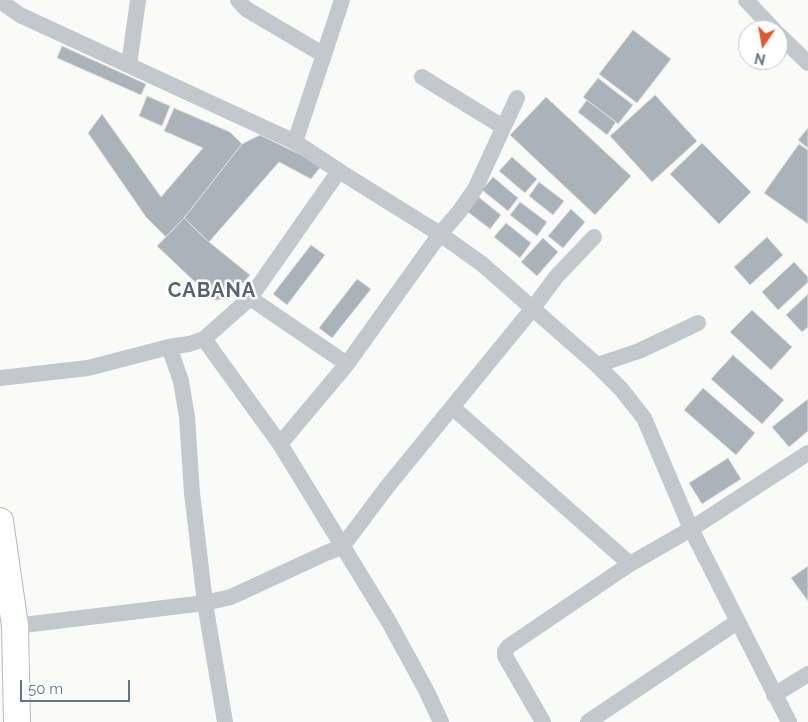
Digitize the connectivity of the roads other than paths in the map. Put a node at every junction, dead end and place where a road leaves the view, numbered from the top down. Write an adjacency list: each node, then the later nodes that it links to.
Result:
1 (138, 0): 10 (street)
2 (238, 0): 8 (street)
3 (342, 0): 8 (street)
4 (746, 0): 6 (street)
5 (0, 2): 10 (street)
6 (765, 20)
7 (788, 44): 9 (street)
8 (324, 54): 14 (street)
9 (808, 63)
10 (129, 65): 14 (street)
11 (422, 78): 13 (street)
12 (517, 98): 13 (street)
13 (503, 127): 16 (street)
14 (296, 142): 15 (street)
15 (339, 171): 16 (street); 18 (street)
16 (440, 234): 19 (street); 23 (street)
17 (594, 237): 19 (street)
18 (250, 298): 21 (street); 23 (street)
19 (533, 308): 24 (street); 26 (street)
20 (698, 323): 24 (street)
21 (204, 338): 22 (street); 27 (street)
22 (169, 347): 25 (street); 33 (street)
23 (347, 364): 27 (street)
24 (597, 365): 30 (street)
25 (0, 378)
26 (452, 407): 31 (street); 32 (street)
27 (280, 444): 31 (street)
28 (808, 453): 30 (street)
29 (0, 521): 35 (main road)
30 (691, 529): 32 (street); 34 (street)
31 (342, 547): 33 (street); 40 (street)
32 (630, 564): 41 (street)
33 (205, 603): 35 (street); 39 (street)
34 (738, 622): 37 (street); 42 (street)
35 (15, 626): 38 (main road)
36 (808, 674): 37 (street)
37 (774, 695): 43 (street)
38 (17, 722)
39 (225, 722)
40 (441, 722)
41 (543, 722)
42 (588, 722)
43 (789, 722)

